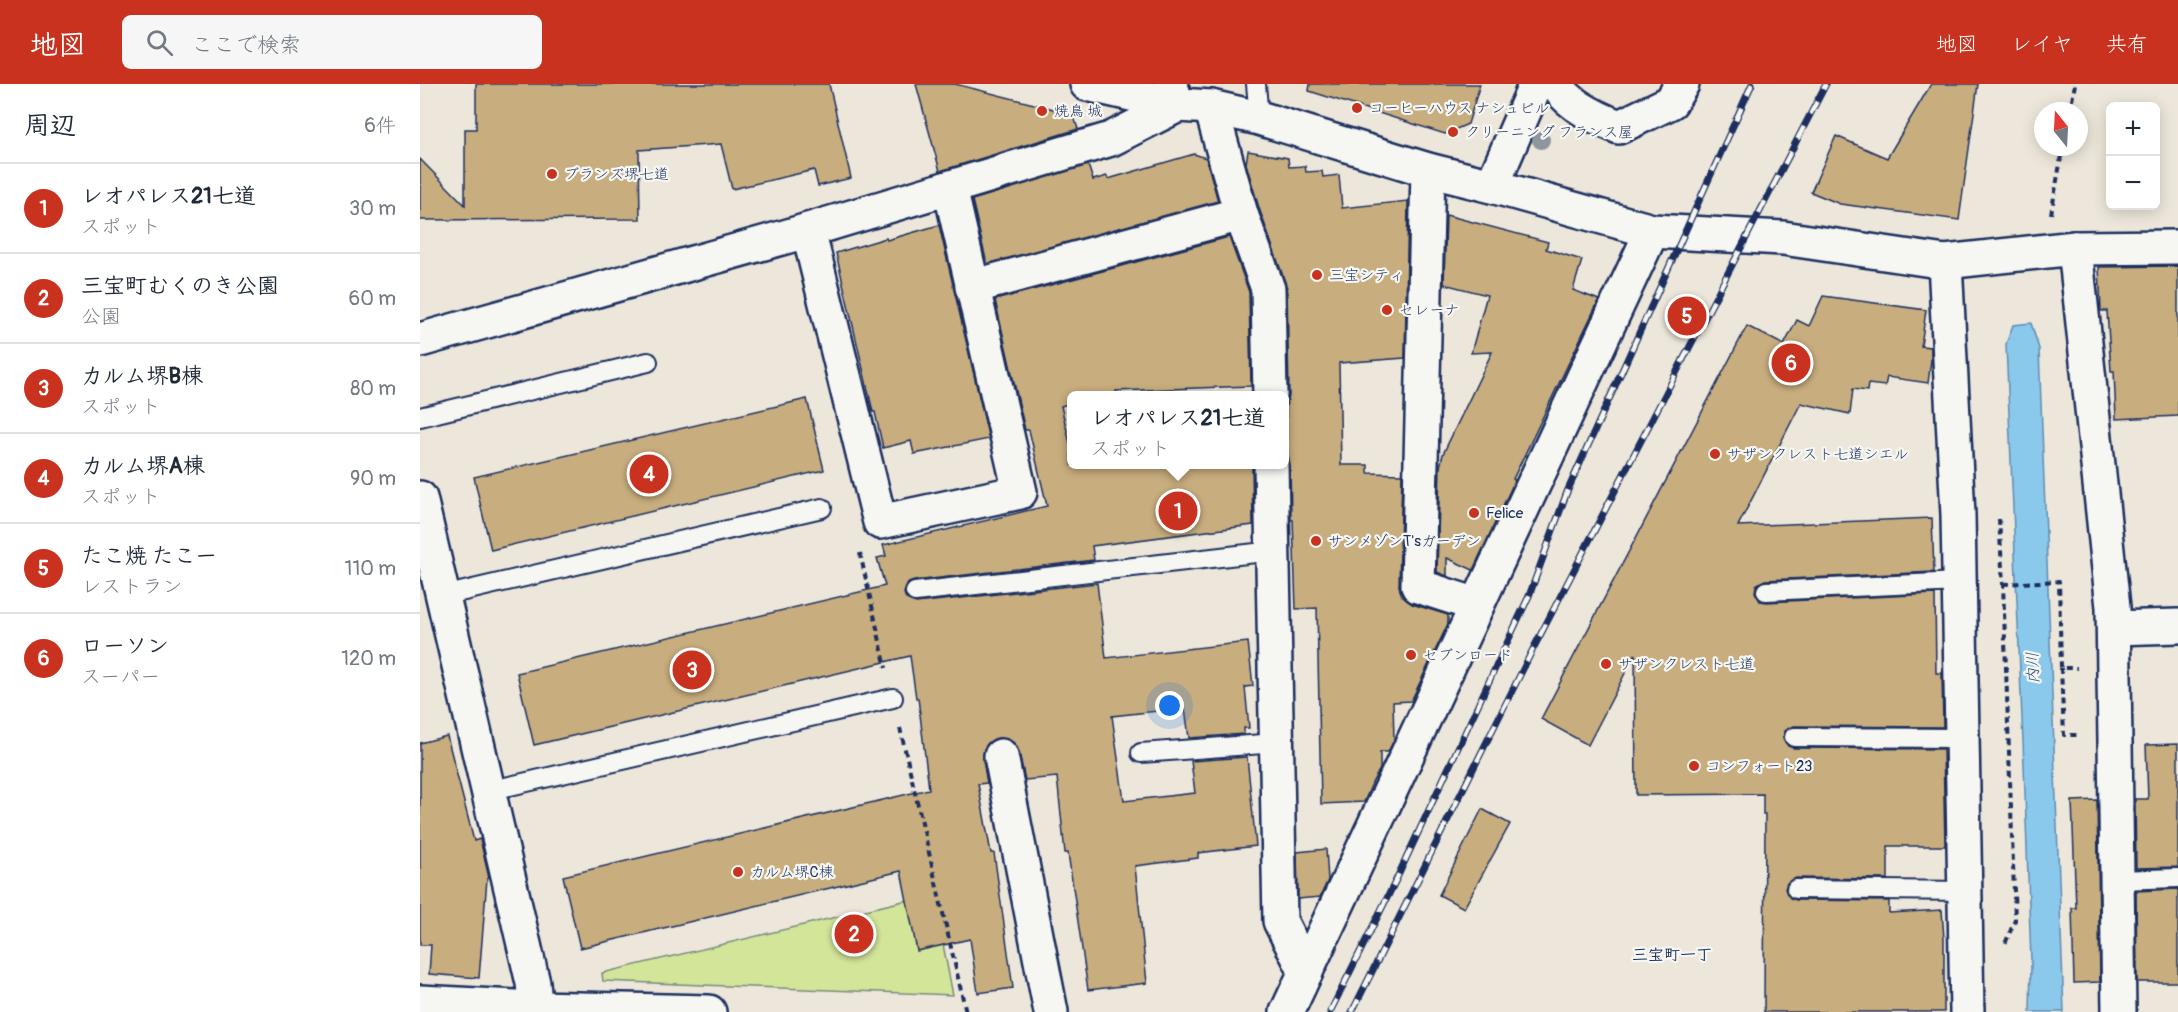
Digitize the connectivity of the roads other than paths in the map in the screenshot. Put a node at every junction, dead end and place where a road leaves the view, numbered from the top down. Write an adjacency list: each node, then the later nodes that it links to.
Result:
1 (1087, 84): 6 (street)
2 (1256, 84): 8 (lane)
3 (1536, 84): 10 (street)
4 (1557, 84): 5 (street)
5 (1682, 84)
6 (1174, 95): 7 (street); 11 (street)
7 (1211, 107): 8 (street); 12 (street)
8 (1258, 118): 9 (street)
9 (1428, 170): 10 (street); 31 (street)
10 (1492, 186): 14 (street)
11 (950, 188): 13 (street); 18 (street)
12 (1241, 214): 18 (street); 21 (street)
13 (808, 230): 18 (street); 19 (street)
14 (1652, 231): 17 (street); 31 (street)
15 (2178, 247): 16 (street)
16 (2061, 250): 17 (street); 33 (street)
17 (1945, 262): 27 (street)
18 (972, 287)
19 (420, 340)
20 (648, 362): 22 (lane)
21 (1270, 391)
22 (420, 417)
23 (1271, 469): 26 (street)
24 (420, 498): 30 (street)
25 (822, 508): 30 (lane)
26 (1273, 551): 29 (lane); 37 (street)
27 (1959, 582): 28 (lane); 36 (street)
28 (1766, 591)
29 (915, 592)
30 (443, 596): 40 (street)
31 (1477, 605): 45 (street)
32 (2178, 626): 33 (street)
33 (2114, 628): 42 (street)
34 (893, 699): 40 (lane)
35 (1794, 737): 36 (lane)
36 (1962, 738): 44 (street)
37 (1277, 743): 38 (lane); 45 (street)
38 (1141, 753)
39 (1001, 756): 49 (street)
40 (488, 791): 47 (street)
41 (2178, 878): 42 (lane)
42 (2117, 880): 52 (street)
43 (1796, 889): 44 (lane)
44 (1966, 891): 51 (street)
45 (1306, 972): 50 (street)
46 (420, 1002): 47 (street)
47 (536, 1010): 48 (street)
48 (709, 1012)
49 (1051, 1012)
50 (1287, 1012)
51 (1967, 1012)
52 (2119, 1012)

